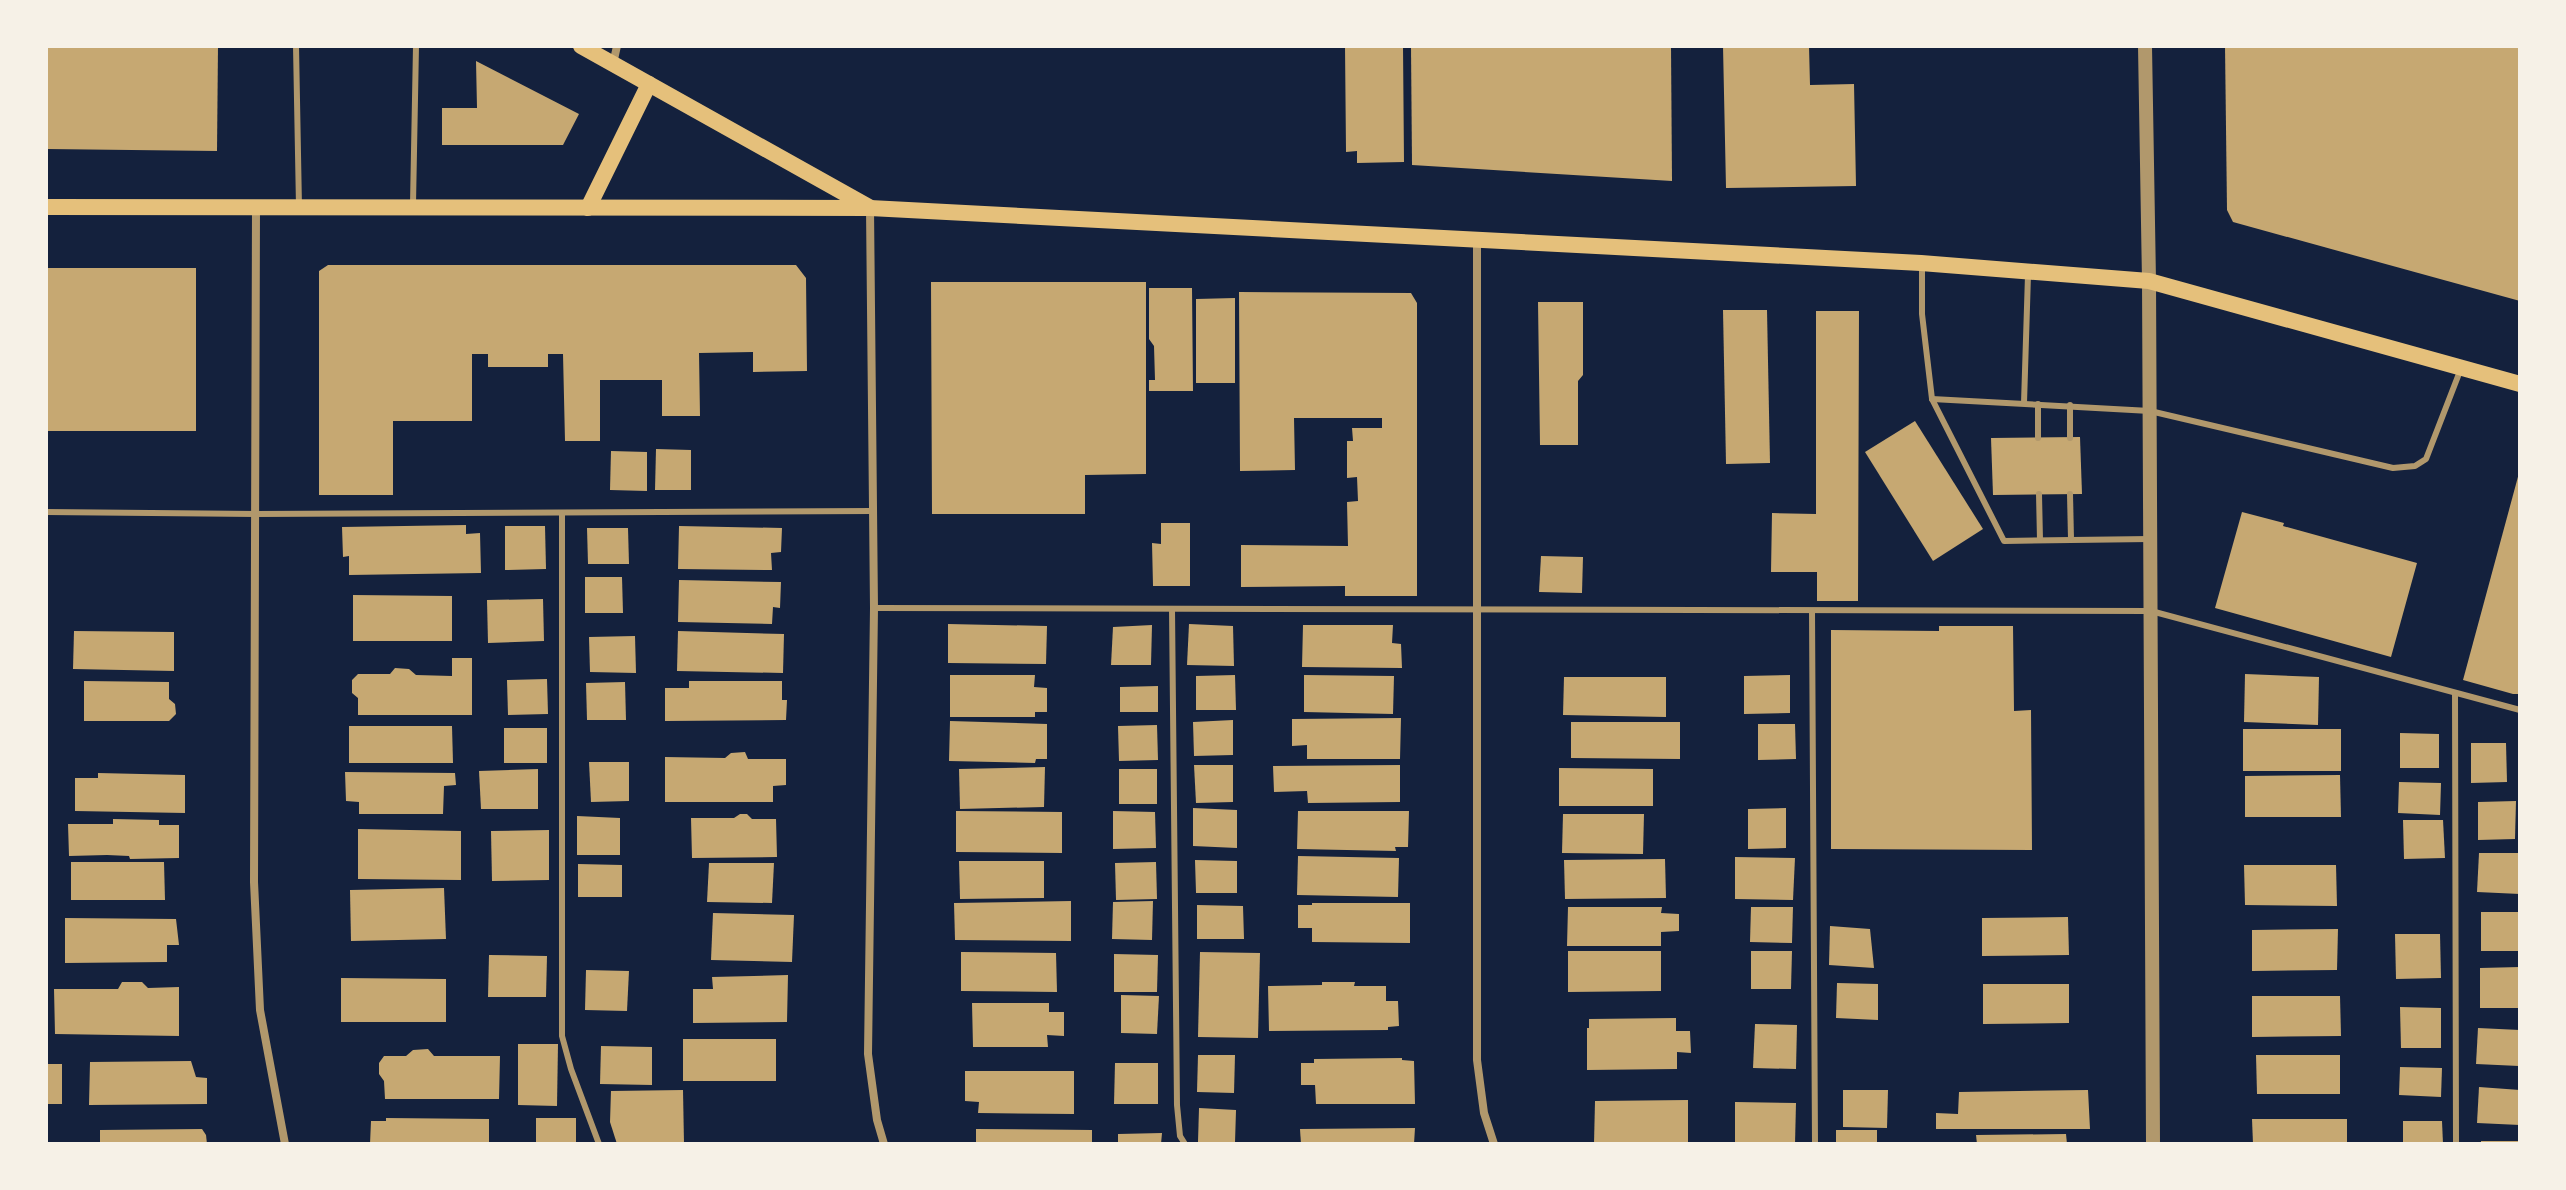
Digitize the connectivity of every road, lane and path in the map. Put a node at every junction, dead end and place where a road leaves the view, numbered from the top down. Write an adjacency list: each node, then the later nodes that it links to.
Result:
1 (296, 46): 10 (lane)
2 (416, 46): 11 (lane)
3 (581, 46): 6 (main road)
4 (617, 46): 6 (street)
5 (2145, 46): 17 (street)
6 (613, 64): 7 (main road)
7 (649, 84): 12 (main road); 13 (main road)
8 (46, 207): 9 (main road)
9 (256, 207): 10 (main road); 32 (street)
10 (299, 207): 11 (main road)
11 (413, 208): 12 (main road)
12 (588, 208): 13 (main road)
13 (870, 208): 14 (main road); 29 (street)
14 (1477, 240): 15 (main road); 38 (street)
15 (1921, 263): 16 (main road); 20 (lane)
16 (2028, 271): 17 (main road); 21 (lane)
17 (2149, 281): 18 (main road); 24 (street)
18 (2461, 367): 19 (main road); 24 (lane)
19 (2520, 384)
20 (1932, 399): 21 (lane); 35 (lane)
21 (2024, 403): 22 (lane)
22 (2038, 404): 23 (lane); 25 (lane)
23 (2070, 405): 24 (lane); 26 (lane)
24 (2150, 411): 34 (street)
25 (2038, 438)
26 (2070, 438)
27 (2039, 494): 35 (lane)
28 (2070, 494): 33 (lane)
29 (873, 511): 31 (lane); 36 (street)
30 (46, 512): 32 (lane)
31 (562, 513): 32 (lane); 44 (lane)
32 (256, 514): 43 (street)
33 (2071, 539): 34 (lane); 35 (lane)
34 (2150, 539): 40 (street)
35 (2040, 540)
36 (874, 608): 37 (lane); 45 (street)
37 (1172, 609): 38 (lane); 46 (lane)
38 (1477, 609): 39 (lane); 47 (street)
39 (1812, 611): 40 (lane); 48 (lane)
40 (2151, 611): 41 (lane); 49 (street)
41 (2455, 693): 42 (lane); 50 (lane)
42 (2520, 710)
43 (285, 1144)
44 (599, 1144)
45 (884, 1144)
46 (1185, 1144)
47 (1494, 1144)
48 (1815, 1144)
49 (2153, 1144)
50 (2456, 1144)

